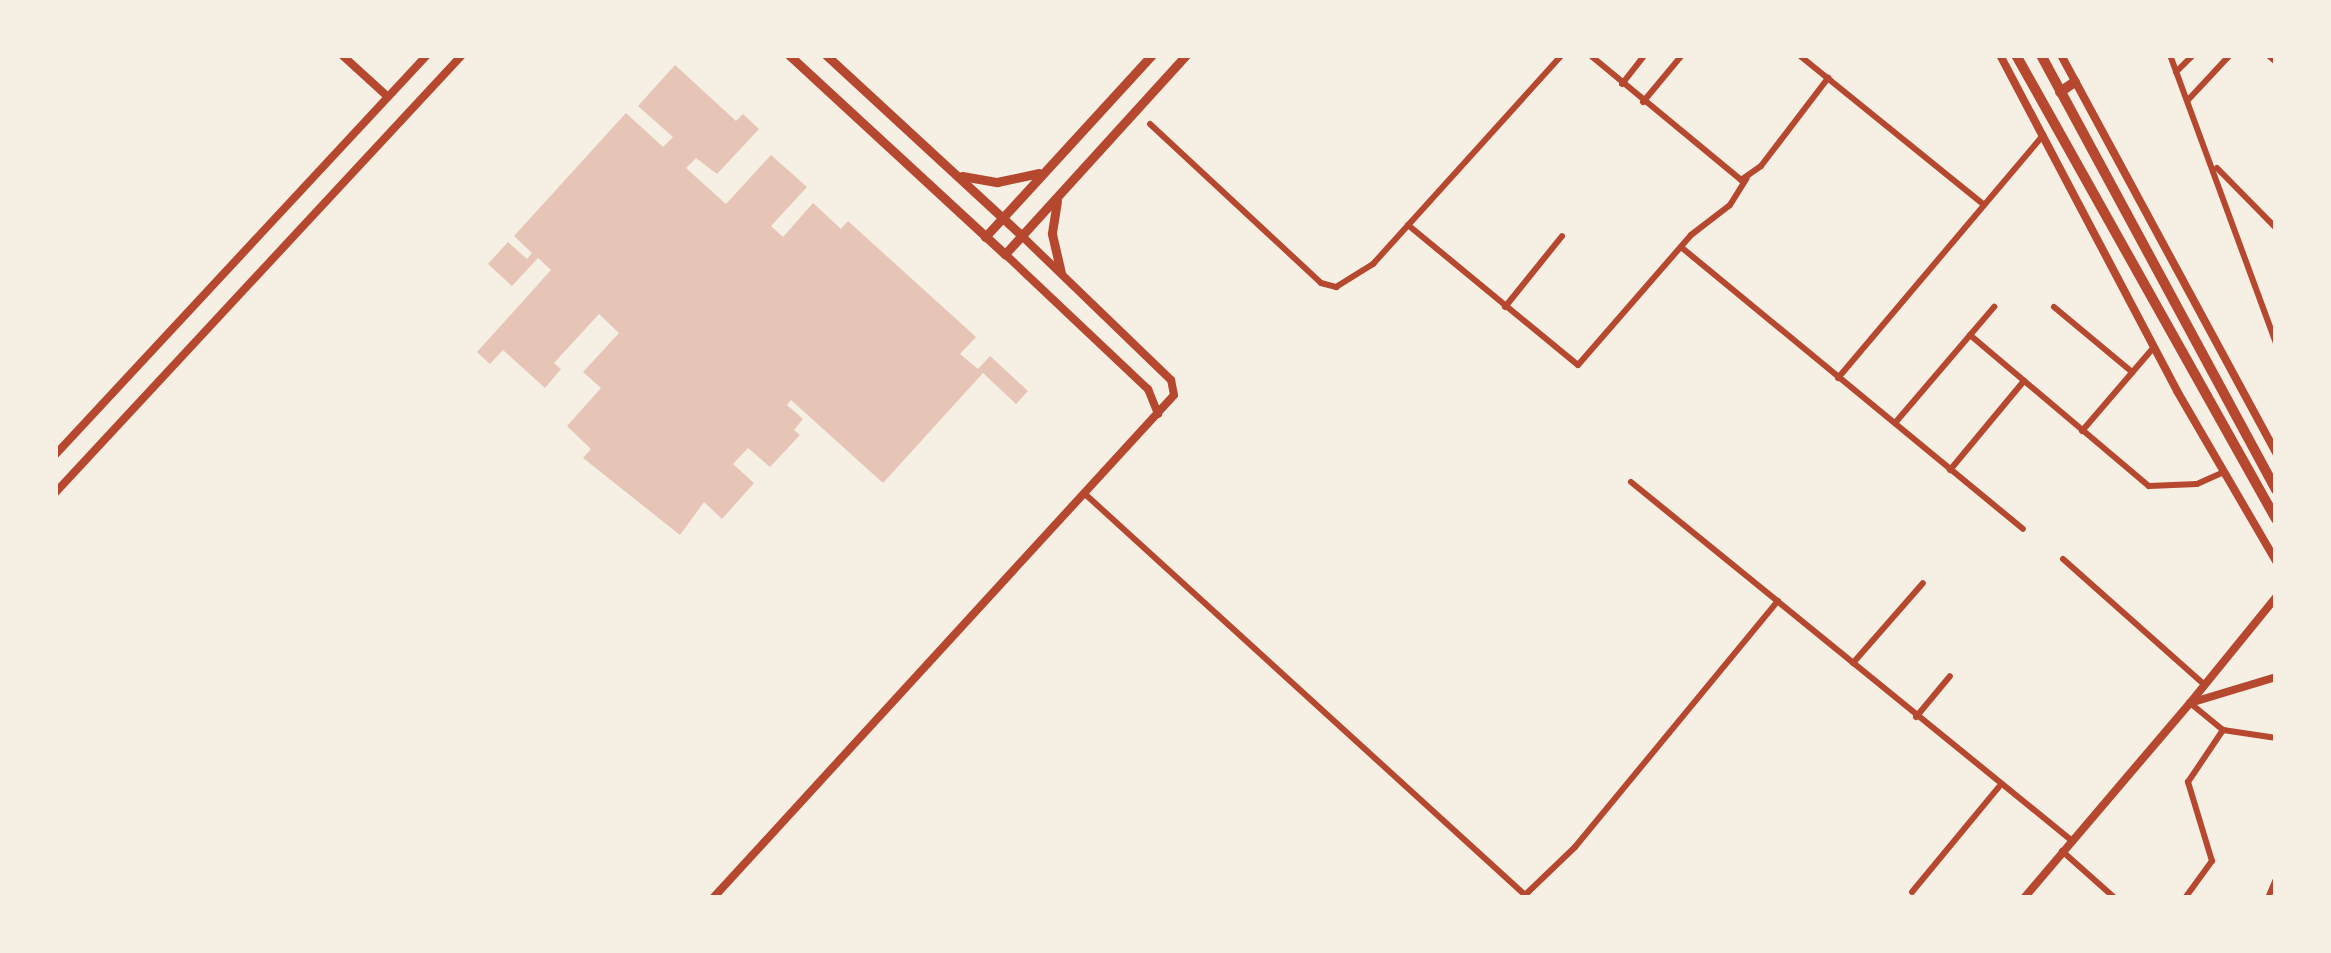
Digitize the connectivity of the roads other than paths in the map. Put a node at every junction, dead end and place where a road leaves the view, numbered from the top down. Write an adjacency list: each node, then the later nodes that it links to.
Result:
1 (342, 55): 27 (street)
2 (427, 55): 27 (street)
3 (462, 55): 68 (street)
4 (789, 55): 45 (main road)
5 (826, 55): 36 (main road)
6 (1152, 55): 28 (main road)
7 (1186, 55): 31 (main road)
8 (1562, 55): 41 (street)
9 (1590, 55): 25 (street)
10 (1645, 55): 25 (street)
11 (1682, 55): 30 (street)
12 (1799, 55): 23 (street)
13 (2000, 55): 33 (street)
14 (2016, 55): 70 (highway)
15 (2041, 55): 26 (highway)
16 (2061, 55): 24 (street)
17 (2170, 55): 22 (street)
18 (2193, 55): 22 (street)
19 (2230, 55): 29 (street)
20 (2268, 55): 21 (street)
21 (2276, 62)
22 (2176, 72): 29 (street)
23 (1828, 78): 37 (street); 39 (street)
24 (2075, 82): 26 (highway); 61 (street)
25 (1622, 84): 30 (street)
26 (2060, 92): 65 (highway)
27 (388, 97): 62 (street)
28 (1110, 100): 31 (main road); 35 (main road)
29 (2188, 100): 34 (street)
30 (1643, 102): 37 (street)
31 (1130, 116): 38 (main road)
32 (1150, 124): 41 (street)
33 (2043, 135): 39 (street); 54 (street)
34 (2216, 168): 42 (street); 53 (street)
35 (1044, 172): 36 (main road); 40 (main road)
36 (954, 173): 40 (main road)
37 (1746, 179): 46 (street)
38 (1060, 194): 43 (main road); 48 (main road)
39 (1983, 204): 56 (street)
40 (1002, 217): 43 (main road); 45 (main road)
41 (1408, 226): 49 (street)
42 (2276, 228)
43 (1022, 236): 47 (main road); 48 (street)
44 (1562, 236): 49 (street)
45 (985, 237): 47 (main road)
46 (1681, 248): 49 (street); 56 (street)
47 (1005, 254): 58 (street)
48 (1061, 272): 58 (street)
49 (1504, 306)
50 (1994, 307): 52 (street)
51 (2054, 307): 55 (street)
52 (1970, 336): 57 (street); 59 (street)
53 (2276, 343)
54 (2154, 346): 55 (street); 64 (street)
55 (2132, 372): 60 (street)
56 (1838, 378): 59 (street)
57 (2024, 381): 60 (street); 63 (street)
58 (1158, 414): 69 (street)
59 (1894, 423): 63 (street)
60 (2082, 431): 64 (street)
61 (2276, 453)
62 (55, 455)
63 (1950, 470): 71 (street)
64 (2224, 472): 73 (street)
65 (2273, 476): 67 (highway)
66 (1631, 482): 76 (street)
67 (2276, 489)
68 (55, 493)
69 (1085, 494): 90 (street); 91 (street)
70 (2276, 519)
71 (2022, 528)
72 (2063, 559): 80 (street)
73 (2276, 562)
74 (1923, 583): 77 (street)
75 (2276, 597): 80 (street)
76 (1778, 602): 77 (street); 90 (street)
77 (1852, 663): 82 (street)
78 (1950, 676): 82 (street)
79 (2276, 677): 81 (street)
80 (2205, 685): 81 (street)
81 (2190, 703): 83 (street); 86 (street)
82 (1916, 717): 85 (street)
83 (2223, 730): 84 (street); 94 (street)
84 (2276, 738)
85 (2000, 787): 86 (street); 89 (street)
86 (2071, 840): 87 (street)
87 (2062, 851): 92 (street); 93 (street)
88 (2276, 879): 95 (street)
89 (1912, 892)
90 (1524, 897)
91 (713, 898)
92 (2024, 898)
93 (2115, 898)
94 (2185, 898)
95 (2268, 898)

